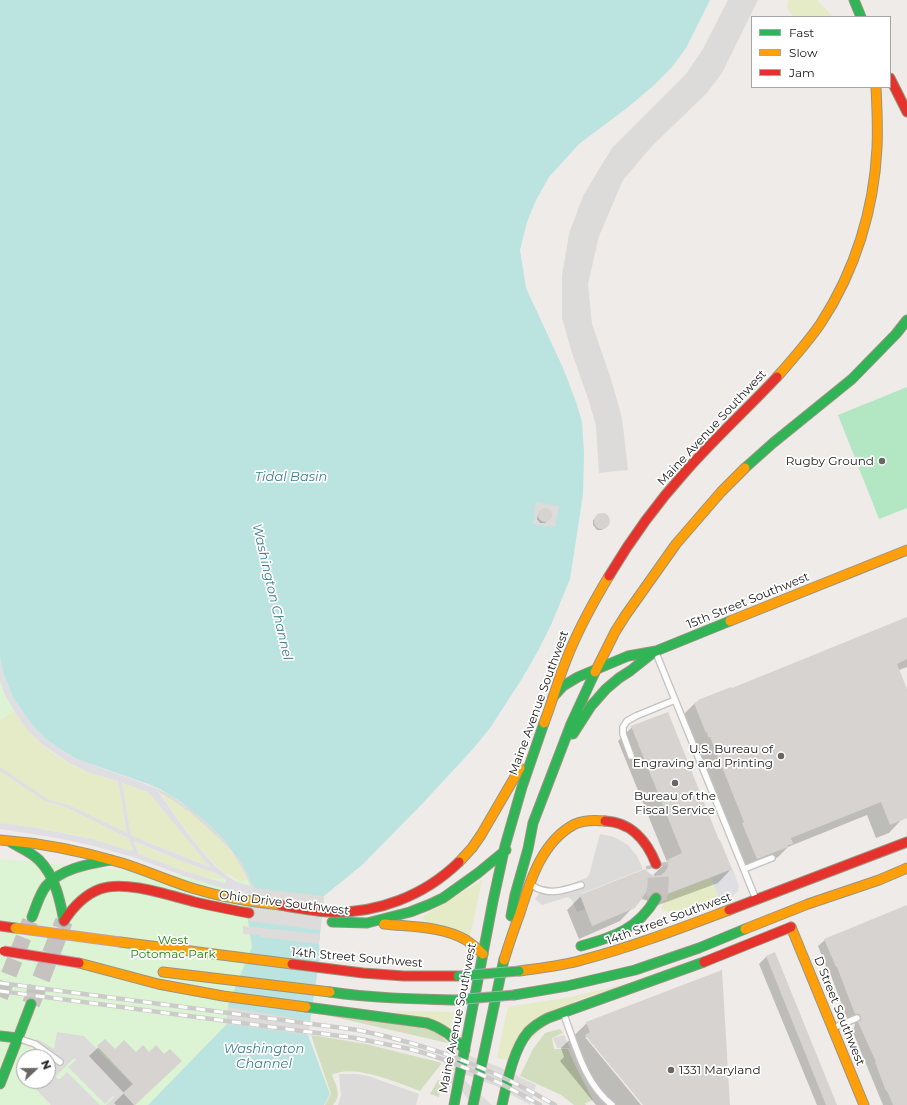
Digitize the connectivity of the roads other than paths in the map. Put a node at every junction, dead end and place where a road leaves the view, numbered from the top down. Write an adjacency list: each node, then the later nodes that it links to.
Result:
1 (854, 0): 2 (main road)
2 (860, 15)
3 (891, 80): 5 (main road)
4 (876, 88): 10 (main road, Maine Avenue Southwest)
5 (907, 112)
6 (907, 320): 9 (main road)
7 (907, 550): 8 (main road, 15th Street Southwest)
8 (656, 651): 9 (main road, 15th Street Southwest); 11 (lane); 13 (main road)
9 (596, 669): 10 (main road, 15th Street Southwest); 13 (main road)
10 (553, 697): 12 (main road, Maine Avenue Southwest)
11 (675, 700): 14 (lane); 23 (lane)
12 (538, 740): 18 (main road, Maine Avenue Southwest); 20 (main road, Ohio Drive Southwest)
13 (562, 751): 15 (main road)
14 (632, 756)
15 (533, 823): 18 (main road, Ohio Drive Southwest); 40 (main road)
16 (4, 840): 20 (main road); 25 (main road)
17 (907, 842): 29 (main road, 14th Street Southwest)
18 (503, 853): 34 (main road, Ohio Drive Southwest); 38 (main road, Maine Avenue Southwest)
19 (772, 858): 23 (lane)
20 (111, 860): 25 (main road, Ohio Drive Southwest)
21 (656, 864): 26 (main road)
22 (907, 868): 24 (main road)
23 (744, 869): 29 (lane)
24 (879, 880): 30 (main road); 43 (main road, bridge)
25 (52, 881): 31 (main road, Ohio Drive Southwest); 32 (main road, Ohio Drive Southwest)
26 (530, 883): 27 (lane); 40 (main road)
27 (581, 885)
28 (656, 898): 36 (main road)
29 (756, 900): 44 (main road, 14th Street Southwest)
30 (834, 905)
31 (252, 913)
32 (32, 917)
33 (322, 922): 34 (main road, Ohio Drive Southwest)
34 (367, 923): 38 (main road)
35 (0, 926): 44 (main road, 14th Street Southwest, bridge)
36 (574, 948)
37 (2, 951): 41 (main road, bridge)
38 (483, 954): 51 (main road, Maine Avenue Southwest)
39 (547, 958): 44 (main road)
40 (504, 960): 55 (main road)
41 (79, 963): 42 (main road); 51 (main road)
42 (138, 969)
43 (153, 971)
44 (519, 971)
45 (31, 1004): 50 (main road)
46 (563, 1012): 48 (main road, D Street Southwest); 56 (main road); 57 (lane)
47 (857, 1018): 48 (lane)
48 (833, 1028): 58 (main road, D Street Southwest)
49 (0, 1036): 50 (main road)
50 (18, 1038): 52 (lane); 53 (main road)
51 (465, 1050): 54 (main road, Maine Avenue Southwest)
52 (60, 1062)
53 (0, 1084)
54 (454, 1105)
55 (473, 1105)
56 (502, 1105)
57 (612, 1105)
58 (864, 1105)

